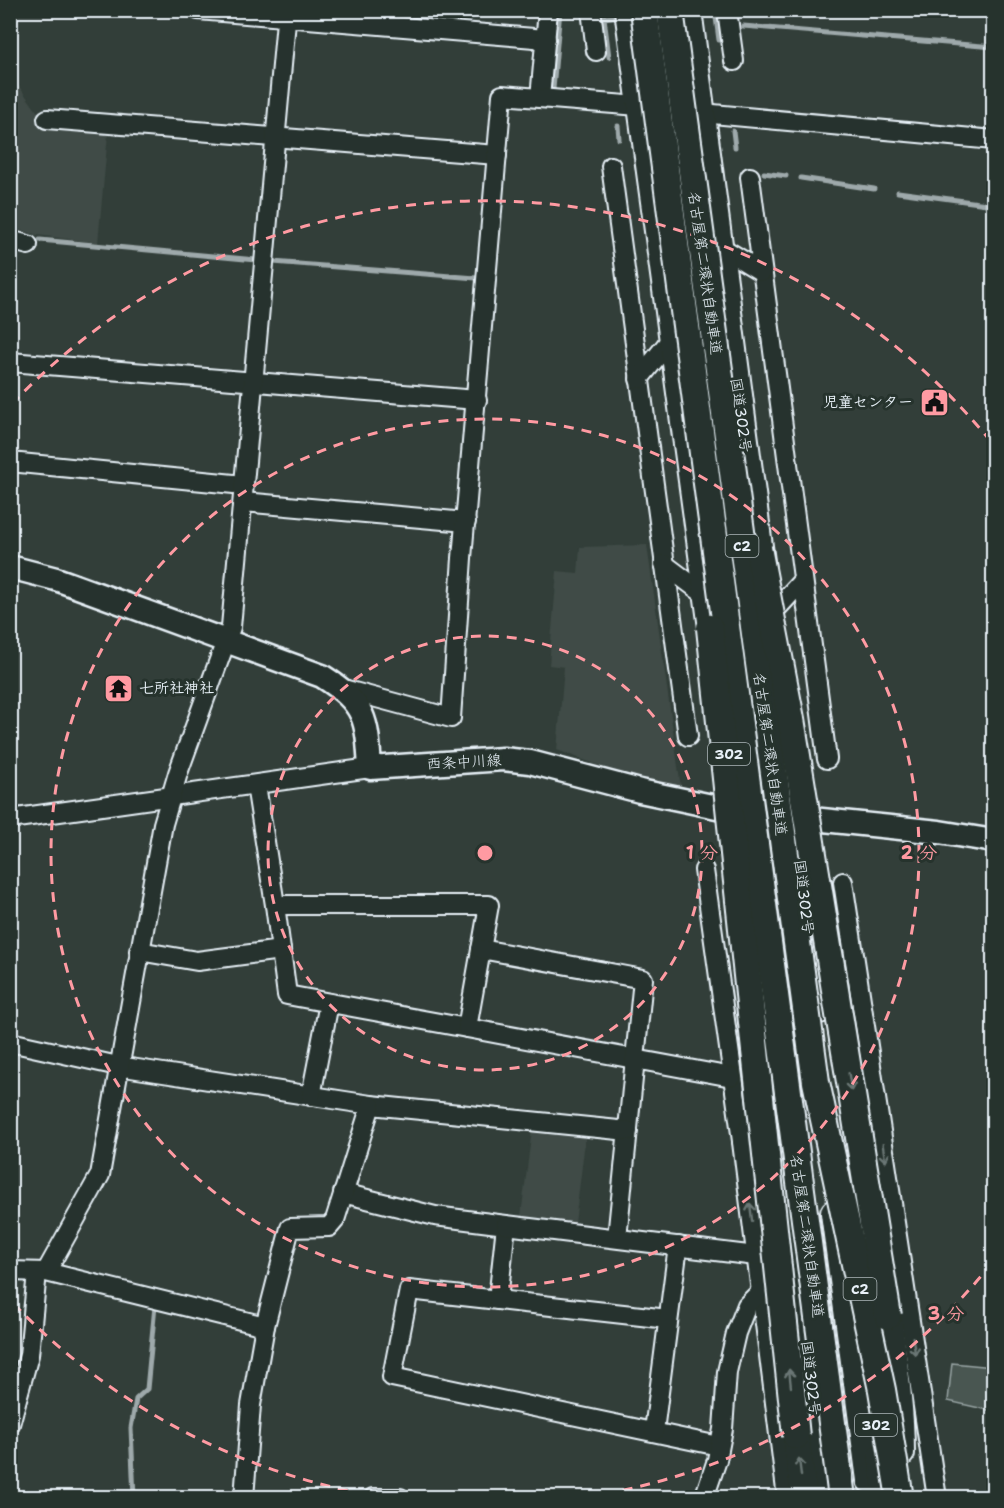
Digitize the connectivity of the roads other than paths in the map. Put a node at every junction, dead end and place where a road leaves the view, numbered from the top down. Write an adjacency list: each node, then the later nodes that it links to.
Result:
1 (198, 10): 9 (street)
2 (548, 10): 10 (street)
3 (591, 10): 11 (street)
4 (628, 10): 14 (highway, 国道302号 / 302)
5 (644, 10): 23 (highway, 名古屋第二環状自動車道 / C2, bridge)
6 (670, 10): 27 (highway, 名古屋第二環状自動車道 / C2, bridge)
7 (688, 10): 15 (highway, 国道302号 / 302)
8 (727, 10): 12 (street)
9 (287, 14): 10 (street); 17 (street)
10 (546, 39): 13 (street)
11 (596, 51)
12 (734, 61)
13 (540, 98): 14 (street); 19 (street)
14 (641, 106): 15 (street); 25 (highway, 国道302号 / 302)
15 (701, 113): 18 (street); 22 (highway, 国道302号 / 302)
16 (47, 119): 17 (street)
17 (276, 137): 19 (street); 29 (street)
18 (993, 140)
19 (497, 155): 30 (street)
20 (611, 166): 28 (street)
21 (750, 177): 24 (street)
22 (719, 246): 24 (street); 38 (highway, 国道302号 / 302)
23 (679, 270): 75 (highway, 名古屋第二環状自動車道 / C2, bridge); 90 (highway, one-way to 23, bridge)
24 (762, 272): 36 (street)
25 (672, 338): 28 (street); 37 (highway, 国道302号 / 302)
26 (10, 362): 29 (street)
27 (717, 364): 65 (highway, 名古屋第二環状自動車道 / C2, bridge); 96 (highway, one-way to 96, bridge)
28 (639, 379): 34 (street)
29 (254, 382): 30 (street); 32 (street)
30 (477, 400): 33 (street)
31 (10, 462): 32 (street)
32 (243, 493): 33 (street); 39 (street)
33 (466, 522): 40 (street)
34 (664, 564): 37 (street); 41 (street)
35 (10, 567): 39 (main road)
36 (803, 580): 38 (street); 42 (street)
37 (708, 597): 46 (highway, 国道302号 / 302)
38 (768, 618): 47 (highway, 国道302号 / 302)
39 (226, 641): 40 (main road); 45 (street)
40 (343, 689): 43 (main road)
41 (688, 736)
42 (827, 759)
43 (370, 768): 44 (street); 46 (main road, 西条中川線)
44 (256, 785): 45 (street); 52 (street)
45 (171, 796): 48 (street); 55 (street)
46 (736, 811): 47 (main road, 西条中川線); 64 (highway, 国道302号 / 302)
47 (794, 817): 49 (main road, 西条中川線); 56 (highway, 国道302号 / 302)
48 (10, 819)
49 (993, 841)
50 (704, 870): 63 (street)
51 (843, 882): 62 (street)
52 (275, 905): 53 (street); 54 (street)
53 (481, 949): 58 (street); 60 (street)
54 (281, 950): 55 (street); 57 (street)
55 (139, 951): 61 (street)
56 (815, 978): 62 (street); 95 (highway, 国道302号 / 302)
57 (329, 1003): 58 (street); 66 (street)
58 (467, 1028): 60 (street)
59 (10, 1042): 61 (street)
60 (635, 1059): 63 (street); 68 (street)
61 (118, 1066): 66 (street); 77 (street)
62 (872, 1075): 97 (street, one-way to 97)
63 (732, 1077): 69 (street)
64 (772, 1077): 69 (street); 91 (highway, 国道302号 / 302)
65 (816, 1082): 94 (highway, 名古屋第二環状自動車道 / C2, bridge); 96 (highway, C2, bridge)
66 (311, 1096): 67 (street)
67 (371, 1105): 68 (street); 70 (street)
68 (628, 1131): 72 (street)
69 (742, 1142): 74 (street, one-way to 69)
70 (344, 1193): 71 (street); 81 (street)
71 (506, 1225): 72 (street); 79 (street)
72 (617, 1238): 73 (street)
73 (678, 1246): 74 (street); 80 (street)
74 (756, 1256): 78 (street)
75 (812, 1270): 92 (highway, bridge); 93 (highway, 名古屋第二環状自動車道 / C2, bridge)
76 (10, 1271): 77 (street)
77 (41, 1272): 81 (street); 82 (street)
78 (761, 1291): 84 (street); 89 (street)
79 (498, 1300): 80 (street); 83 (street)
80 (668, 1319): 83 (street)
81 (265, 1326): 85 (street)
82 (10, 1424)
83 (654, 1431): 84 (street)
84 (719, 1446): 88 (street)
85 (244, 1497)
86 (373, 1497): 87 (street)
87 (400, 1497)
88 (704, 1497)
89 (787, 1497)
90 (804, 1497)
91 (826, 1497)
92 (832, 1497)
93 (842, 1497)
94 (872, 1497)
95 (887, 1497)
96 (900, 1497)
97 (937, 1497)

